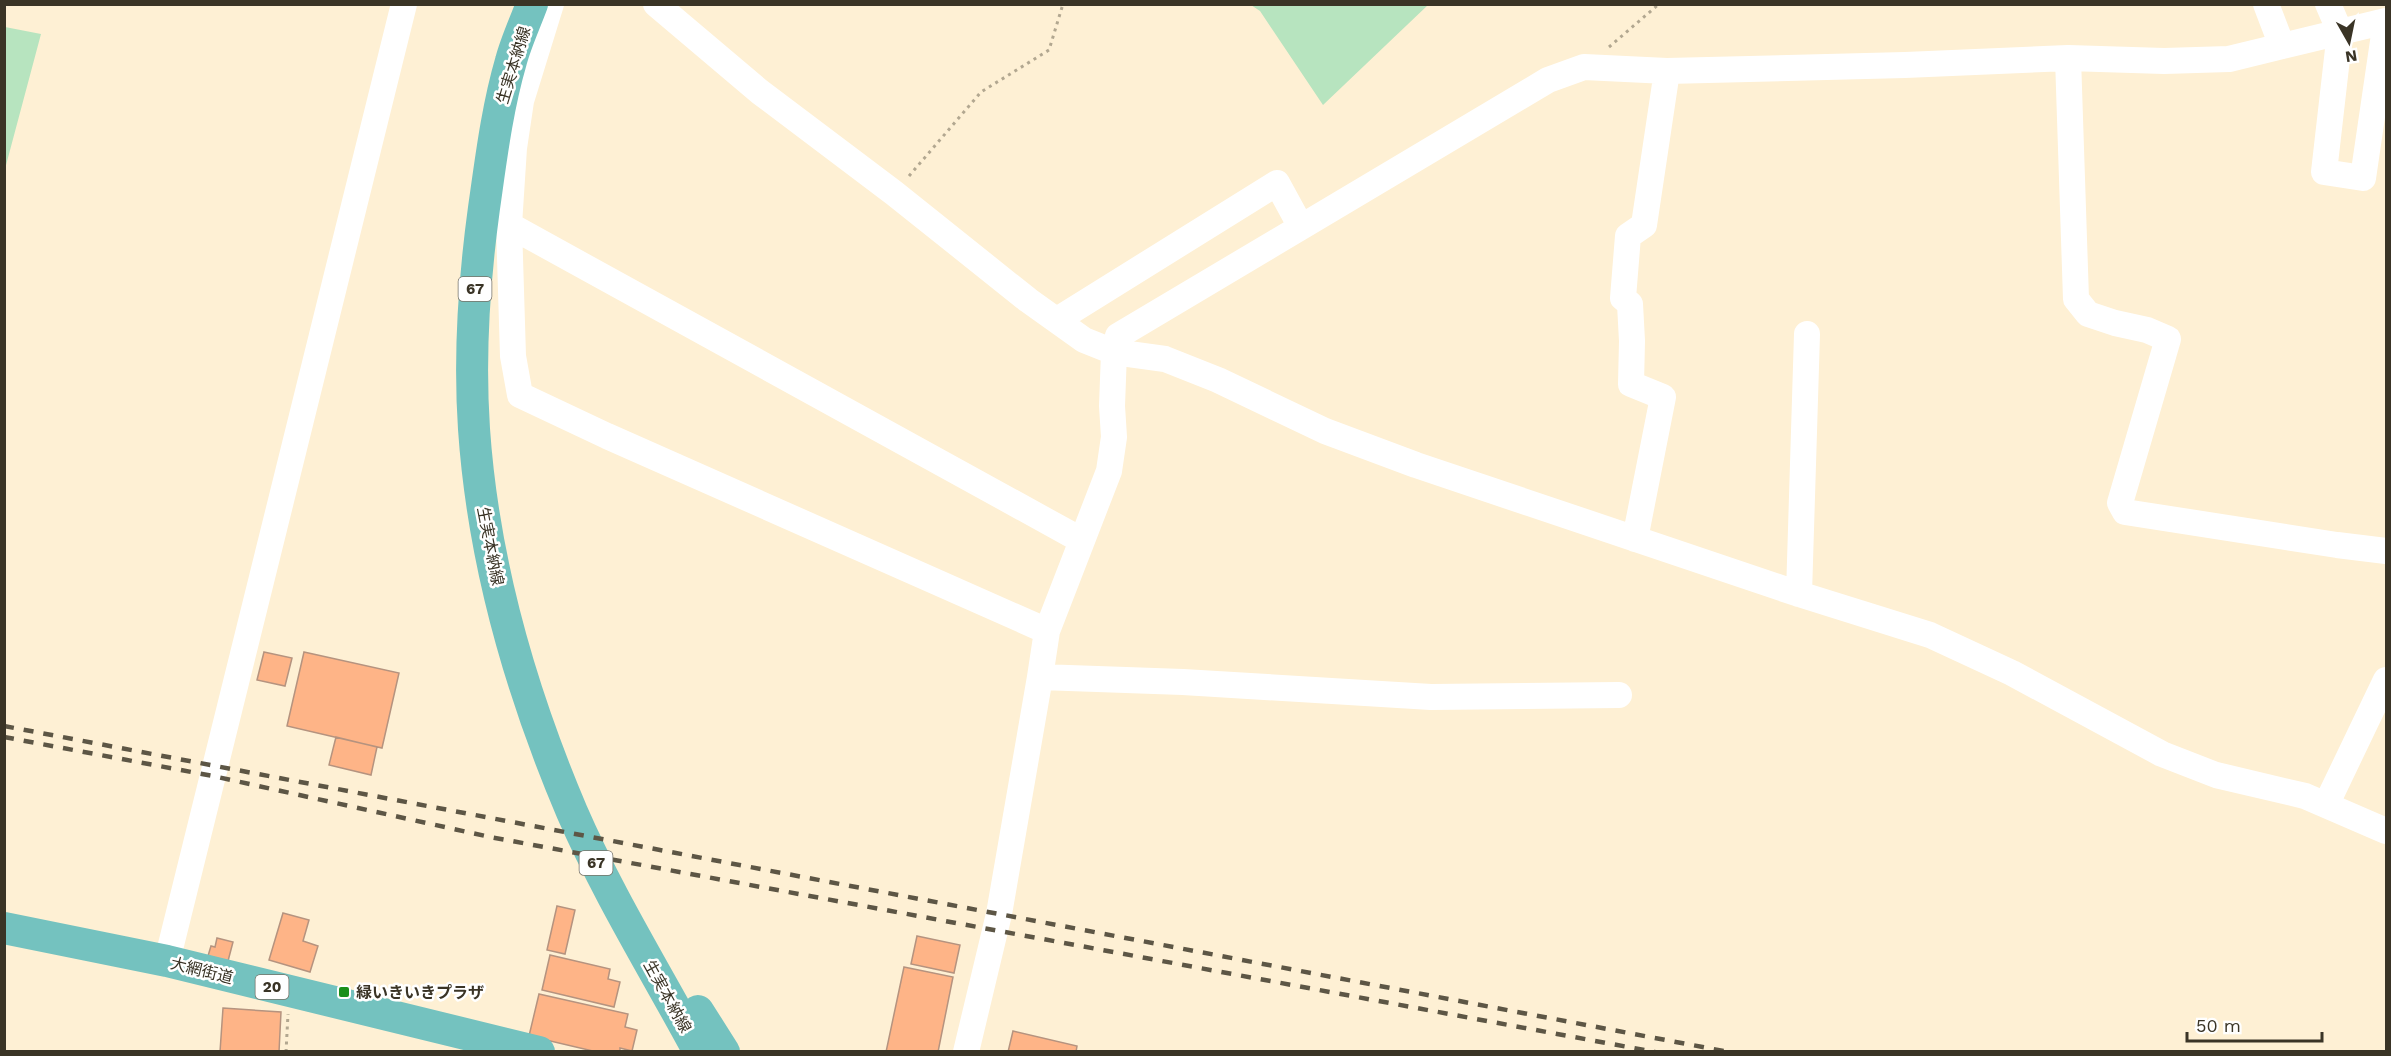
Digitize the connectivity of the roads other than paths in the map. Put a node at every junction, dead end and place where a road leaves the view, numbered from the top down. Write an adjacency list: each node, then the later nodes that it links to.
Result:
1 (404, 4): 30 (street)
2 (532, 4): 26 (main road, 生実本納線 / 67)
3 (551, 4): 13 (street)
4 (656, 4): 15 (street)
5 (2266, 4): 10 (street)
6 (2328, 4): 9 (street)
7 (2379, 4): 8 (street)
8 (2386, 21): 9 (street); 9 (street)
9 (2340, 32): 10 (street)
10 (2282, 46): 11 (street)
11 (2068, 58): 12 (street); 20 (street)
12 (1667, 71): 14 (street); 18 (street)
13 (509, 225): 19 (street); 22 (street)
14 (1301, 227): 15 (street); 17 (street)
15 (1057, 320): 17 (street)
16 (1807, 334): 21 (street)
17 (1114, 352): 18 (street); 19 (street)
18 (1635, 539): 21 (street)
19 (1081, 540): 22 (street)
20 (2386, 551)
21 (1799, 594): 27 (street)
22 (1047, 631): 23 (street)
23 (1040, 677): 25 (street); 37 (street)
24 (2386, 680): 27 (street)
25 (1619, 695)
26 (549, 753): 31 (main road, 生実本納線 / 67); 36 (main road)
27 (2326, 805): 28 (street)
28 (2386, 831)
29 (4, 928): 30 (main road, 大網街道 / 20)
30 (166, 961): 32 (main road, 大網街道 / 20)
31 (653, 969): 34 (main road); 35 (main road, 生実本納線 / 67)
32 (461, 1042): 33 (main road, 大網街道 / 20)
33 (539, 1052)
34 (684, 1052)
35 (699, 1052)
36 (724, 1052)
37 (966, 1052)

